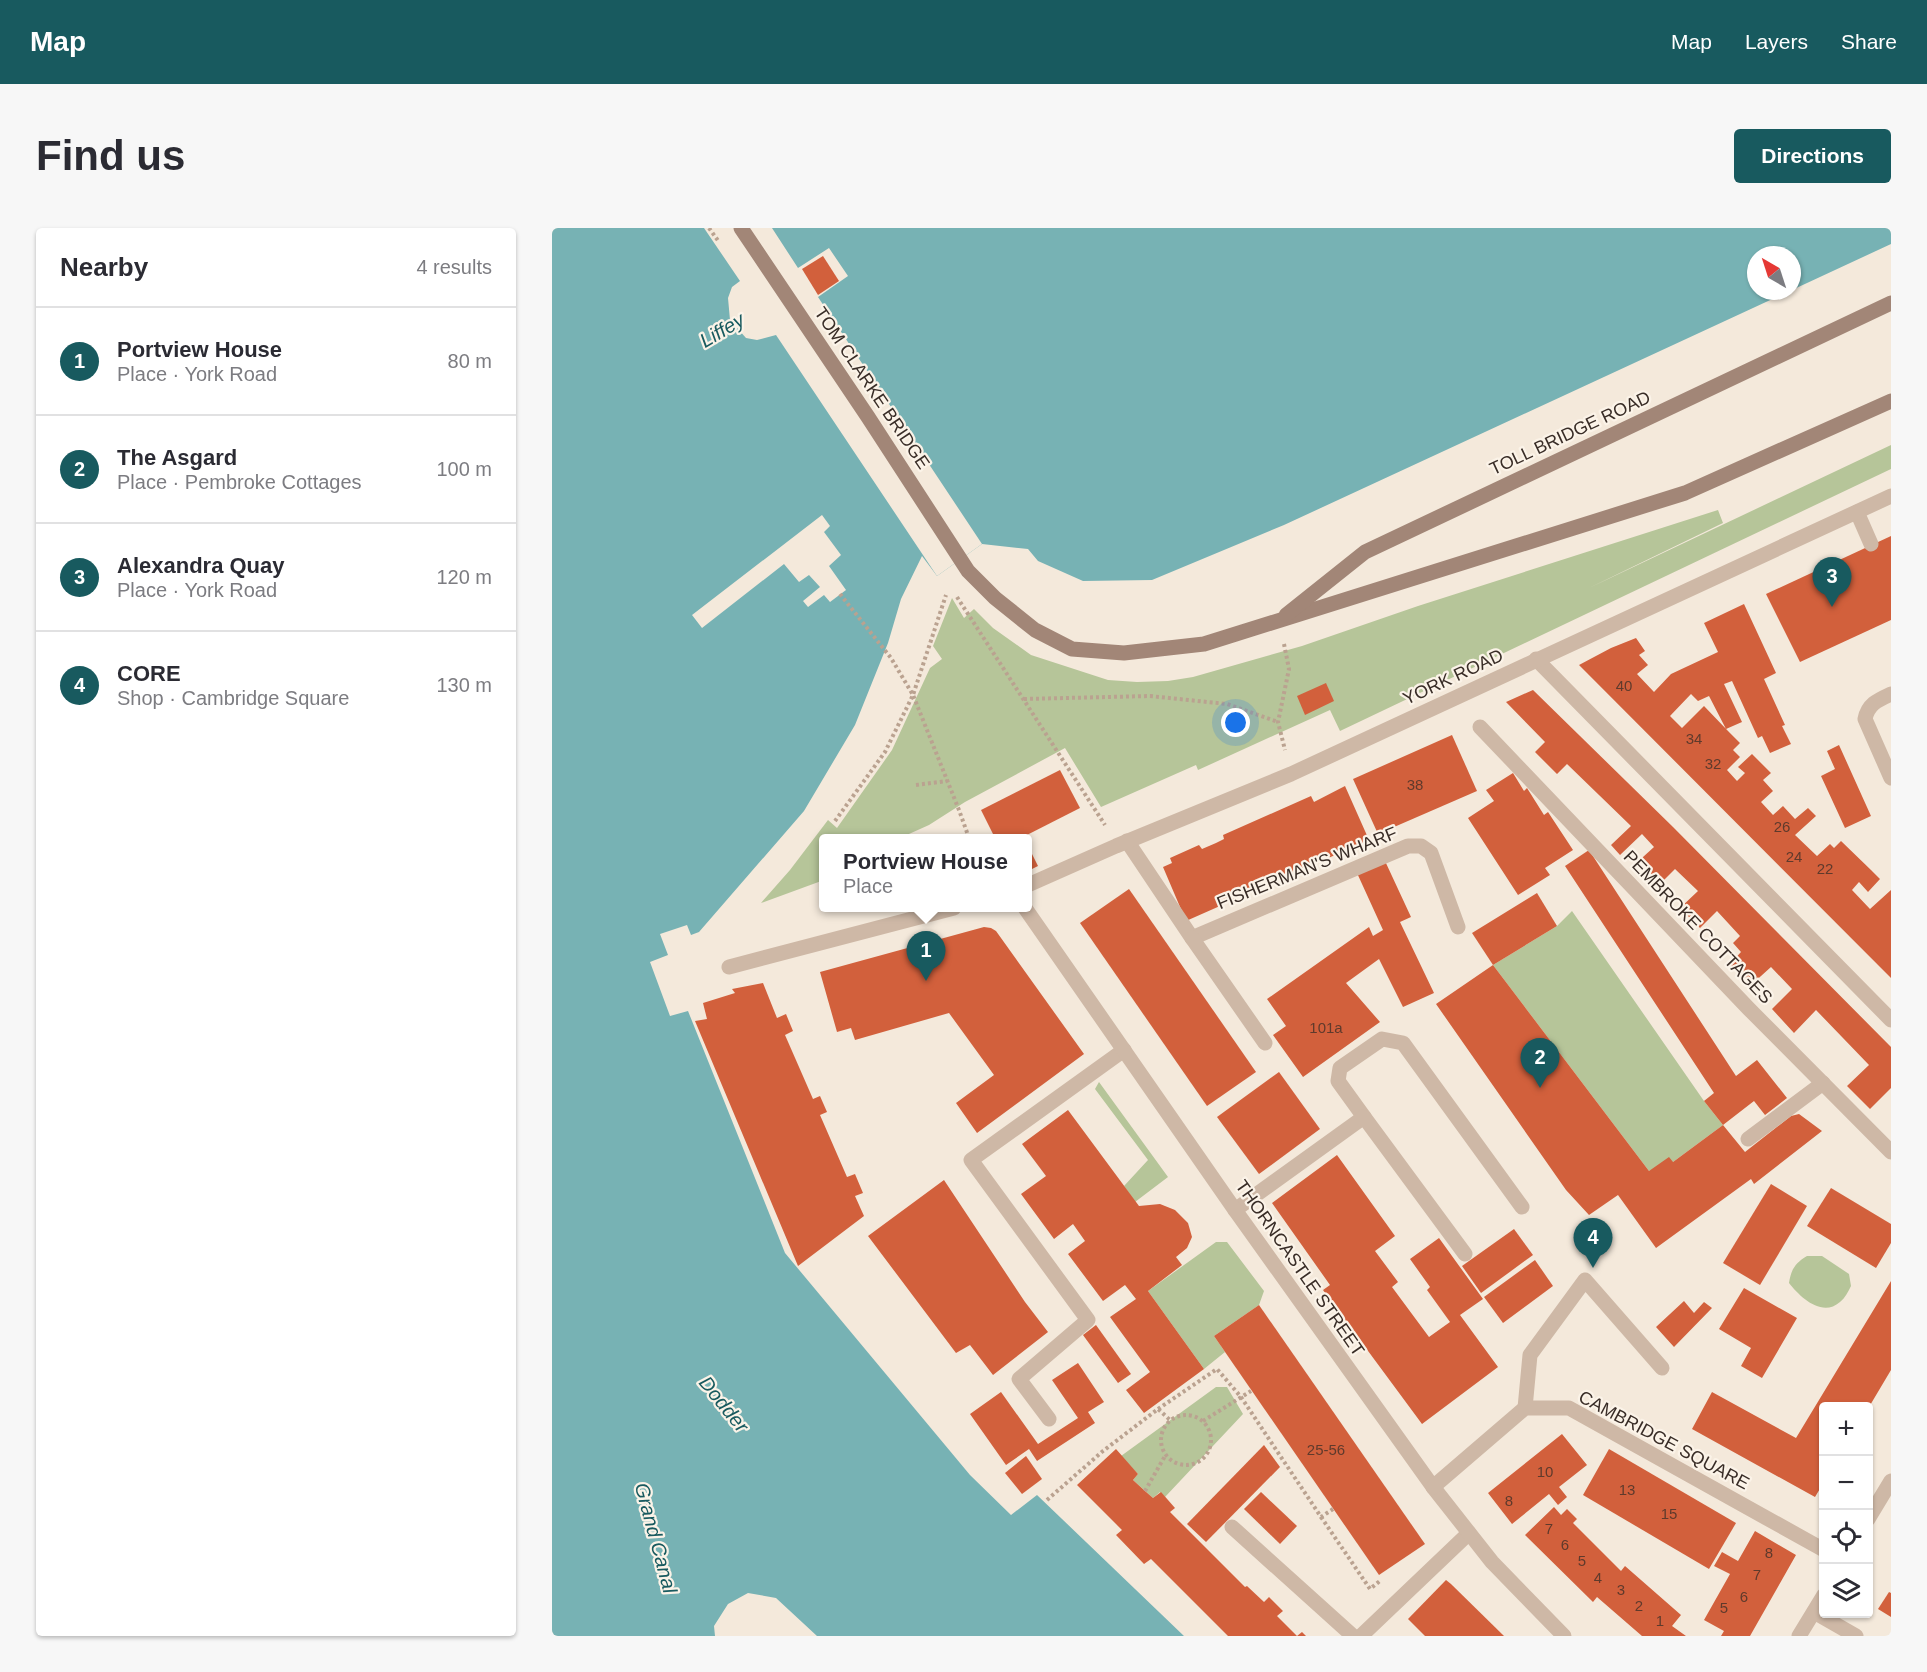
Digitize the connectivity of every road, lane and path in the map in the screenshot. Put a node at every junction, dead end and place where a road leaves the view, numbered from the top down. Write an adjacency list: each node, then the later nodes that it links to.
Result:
1 (741, 228): 7 (main road, TOM CLARKE BRIDGE)
2 (1891, 303): 11 (main road, TOLL BRIDGE ROAD)
3 (1891, 401): 11 (main road, TOLL BRIDGE ROAD)
4 (1891, 496): 5 (street, YORK ROAD)
5 (1857, 512): 6 (street); 12 (street, YORK ROAD)
6 (1872, 544)
7 (968, 571): 11 (main road, TOLL BRIDGE ROAD)
8 (951, 588): 15 (path)
9 (840, 594): 14 (path)
10 (946, 595): 14 (path)
11 (1278, 620): 16 (path)
12 (1541, 665): 18 (street, YORK ROAD); 31 (street)
13 (1891, 694): 19 (street)
14 (913, 695): 20 (path); 22 (path)
15 (1023, 699): 16 (path); 24 (path)
16 (1278, 722): 18 (path)
17 (1480, 727): 34 (street, PEMBROKE COTTAGES)
18 (1291, 774): 24 (street, YORK ROAD)
19 (1891, 778)
20 (947, 781): 21 (path); 23 (path)
21 (916, 785)
22 (835, 821)
23 (967, 834)
24 (1122, 844): 25 (street, YORK ROAD); 29 (street)
25 (1032, 883)
26 (939, 912): 30 (street)
27 (1028, 912): 33 (street, THORNCASTLE STREET)
28 (1458, 927): 29 (street, FISHERMAN'S WHARF)
29 (1192, 938): 32 (street)
30 (729, 967)
31 (1891, 1020)
32 (1265, 1043)
33 (1124, 1050): 39 (street, THORNCASTLE STREET); 46 (street)
34 (1822, 1083): 36 (street); 37 (street, PEMBROKE COTTAGES)
35 (1364, 1117): 38 (street); 39 (street); 40 (street)
36 (1748, 1139)
37 (1891, 1152)
38 (1522, 1207)
39 (1235, 1210): 51 (street, THORNCASTLE STREET)
40 (1465, 1254)
41 (1662, 1368): 44 (street)
42 (1251, 1390): 43 (path)
43 (1241, 1397): 45 (path); 48 (path); 56 (path)
44 (1525, 1408): 51 (street); 59 (street, CAMBRIDGE SQUARE)
45 (1158, 1409): 47 (path); 53 (path)
46 (1049, 1419)
47 (1170, 1420): 48 (path); 49 (path)
48 (1203, 1421): 49 (path)
49 (1165, 1456): 52 (path)
50 (1891, 1481): 55 (street)
51 (1432, 1487): 58 (street, THORNCASTLE STREET)
52 (1145, 1491)
53 (1047, 1500)
54 (1333, 1509): 56 (path)
55 (1873, 1512)
56 (1321, 1517): 60 (path)
57 (1232, 1527): 63 (street)
58 (1470, 1533): 64 (street); 65 (street, THORNCASTLE STREET)
59 (1819, 1547)
60 (1387, 1576)
61 (1819, 1604): 62 (street)
62 (1814, 1612): 66 (street); 67 (street)
63 (1353, 1636)
64 (1362, 1636)
65 (1564, 1636)
66 (1799, 1636)
67 (1856, 1636)

